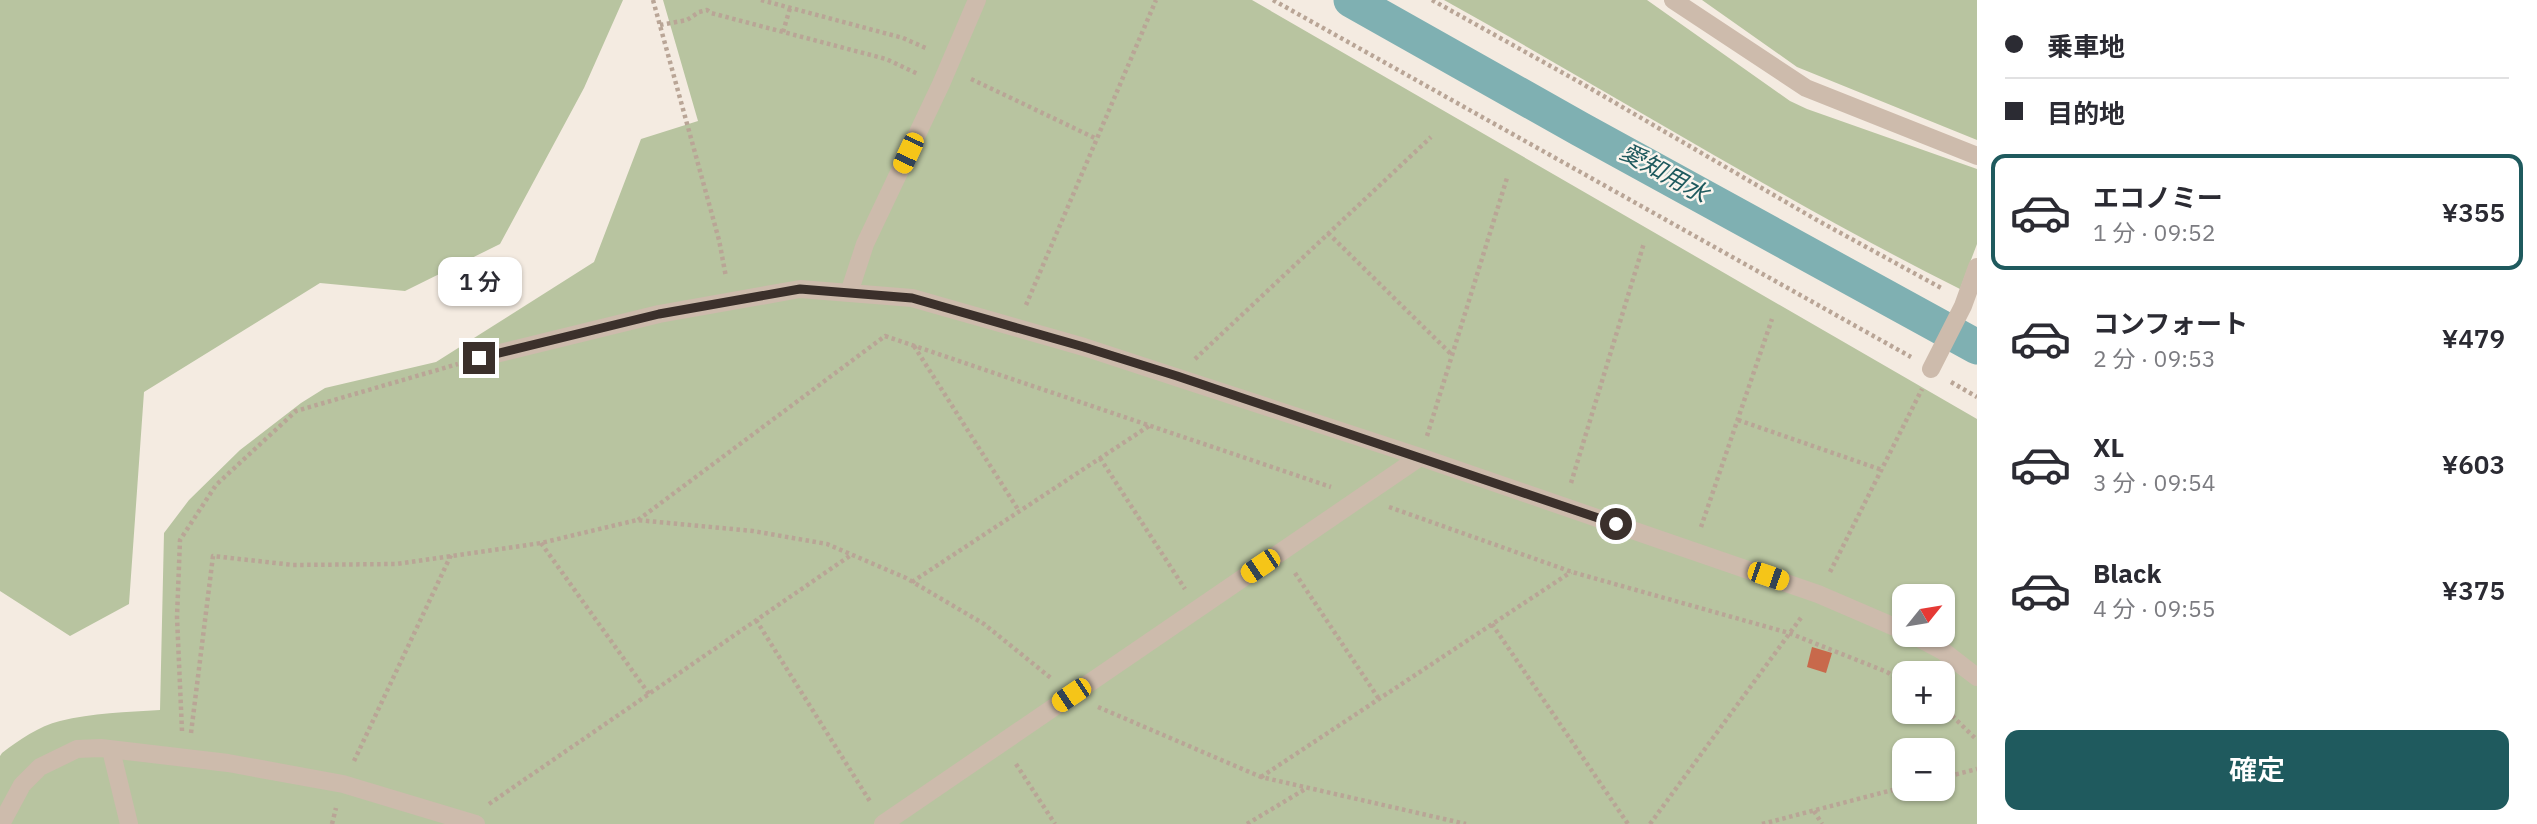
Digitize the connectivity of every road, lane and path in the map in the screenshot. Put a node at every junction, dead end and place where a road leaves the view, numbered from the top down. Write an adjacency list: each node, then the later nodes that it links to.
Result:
1 (653, 0): 9 (path)
2 (761, 0): 8 (path)
3 (977, 0): 11 (lane)
4 (1156, 0): 13 (path)
5 (1273, 0): 27 (path)
6 (1432, 0): 21 (path)
7 (1673, 0): 14 (lane)
8 (790, 8): 10 (path); 11 (path)
9 (660, 25): 10 (path); 20 (path)
10 (783, 32): 11 (path)
11 (947, 70): 13 (path); 19 (lane)
12 (1431, 137): 16 (path)
13 (1097, 139): 23 (path)
14 (1977, 156)
15 (1507, 178): 25 (path)
16 (1328, 233): 25 (path); 28 (path)
17 (1644, 243): 36 (path)
18 (1977, 267): 21 (lane)
19 (849, 293): 20 (lane); 23 (lane)
20 (730, 301): 26 (lane)
21 (1964, 303): 27 (lane)
22 (1772, 319): 30 (path)
23 (1016, 328): 28 (lane)
24 (913, 345): 31 (path); 37 (path); 38 (path)
25 (1452, 356): 32 (path)
26 (479, 358): 59 (path)
27 (1931, 369): 29 (path); 34 (path)
28 (1177, 376): 32 (lane)
29 (1977, 397)
30 (1738, 420): 34 (path); 40 (path)
31 (1150, 425): 33 (path); 35 (path)
32 (1420, 457): 35 (lane); 36 (lane)
33 (1100, 458): 37 (path); 47 (path)
34 (1882, 470): 46 (path)
35 (1361, 497): 41 (lane); 44 (path)
36 (1564, 506): 40 (lane)
37 (1019, 511): 45 (path)
38 (637, 520): 39 (path); 43 (path)
39 (541, 543): 42 (path); 55 (path)
40 (1693, 551): 46 (lane)
41 (1281, 552): 47 (lane); 57 (path)
42 (451, 555): 63 (path); 67 (path)
43 (852, 555): 45 (path); 48 (path)
44 (1572, 572): 49 (path); 51 (path)
45 (912, 582): 56 (path)
46 (1818, 594): 50 (lane); 51 (path)
47 (1197, 609): 56 (lane)
48 (756, 620): 55 (path); 74 (path)
49 (1492, 624): 57 (path); 78 (path)
50 (1892, 626)
51 (1789, 633): 53 (path); 79 (path)
52 (1937, 648): 54 (lane)
53 (1892, 675)
54 (1977, 677)
55 (649, 694): 71 (path)
56 (1071, 695): 61 (lane); 66 (path)
57 (1379, 699): 66 (path)
58 (1955, 719): 60 (path)
59 (182, 731)
60 (1977, 740)
61 (1003, 742): 74 (lane); 75 (path)
62 (111, 750): 63 (lane); 72 (lane); 73 (lane)
63 (188, 758): 67 (lane)
64 (1977, 769): 65 (path)
65 (1955, 775)
66 (1261, 777): 68 (path)
67 (343, 785): 71 (lane)
68 (1307, 788): 76 (path); 77 (path)
69 (1892, 791): 70 (path)
70 (1814, 811): 80 (path); 81 (path)
71 (471, 822)
72 (1, 824)
73 (129, 824)
74 (883, 824)
75 (1055, 824)
76 (1247, 824)
77 (1466, 824)
78 (1628, 824)
79 (1650, 824)
80 (1762, 824)
81 (1822, 824)

